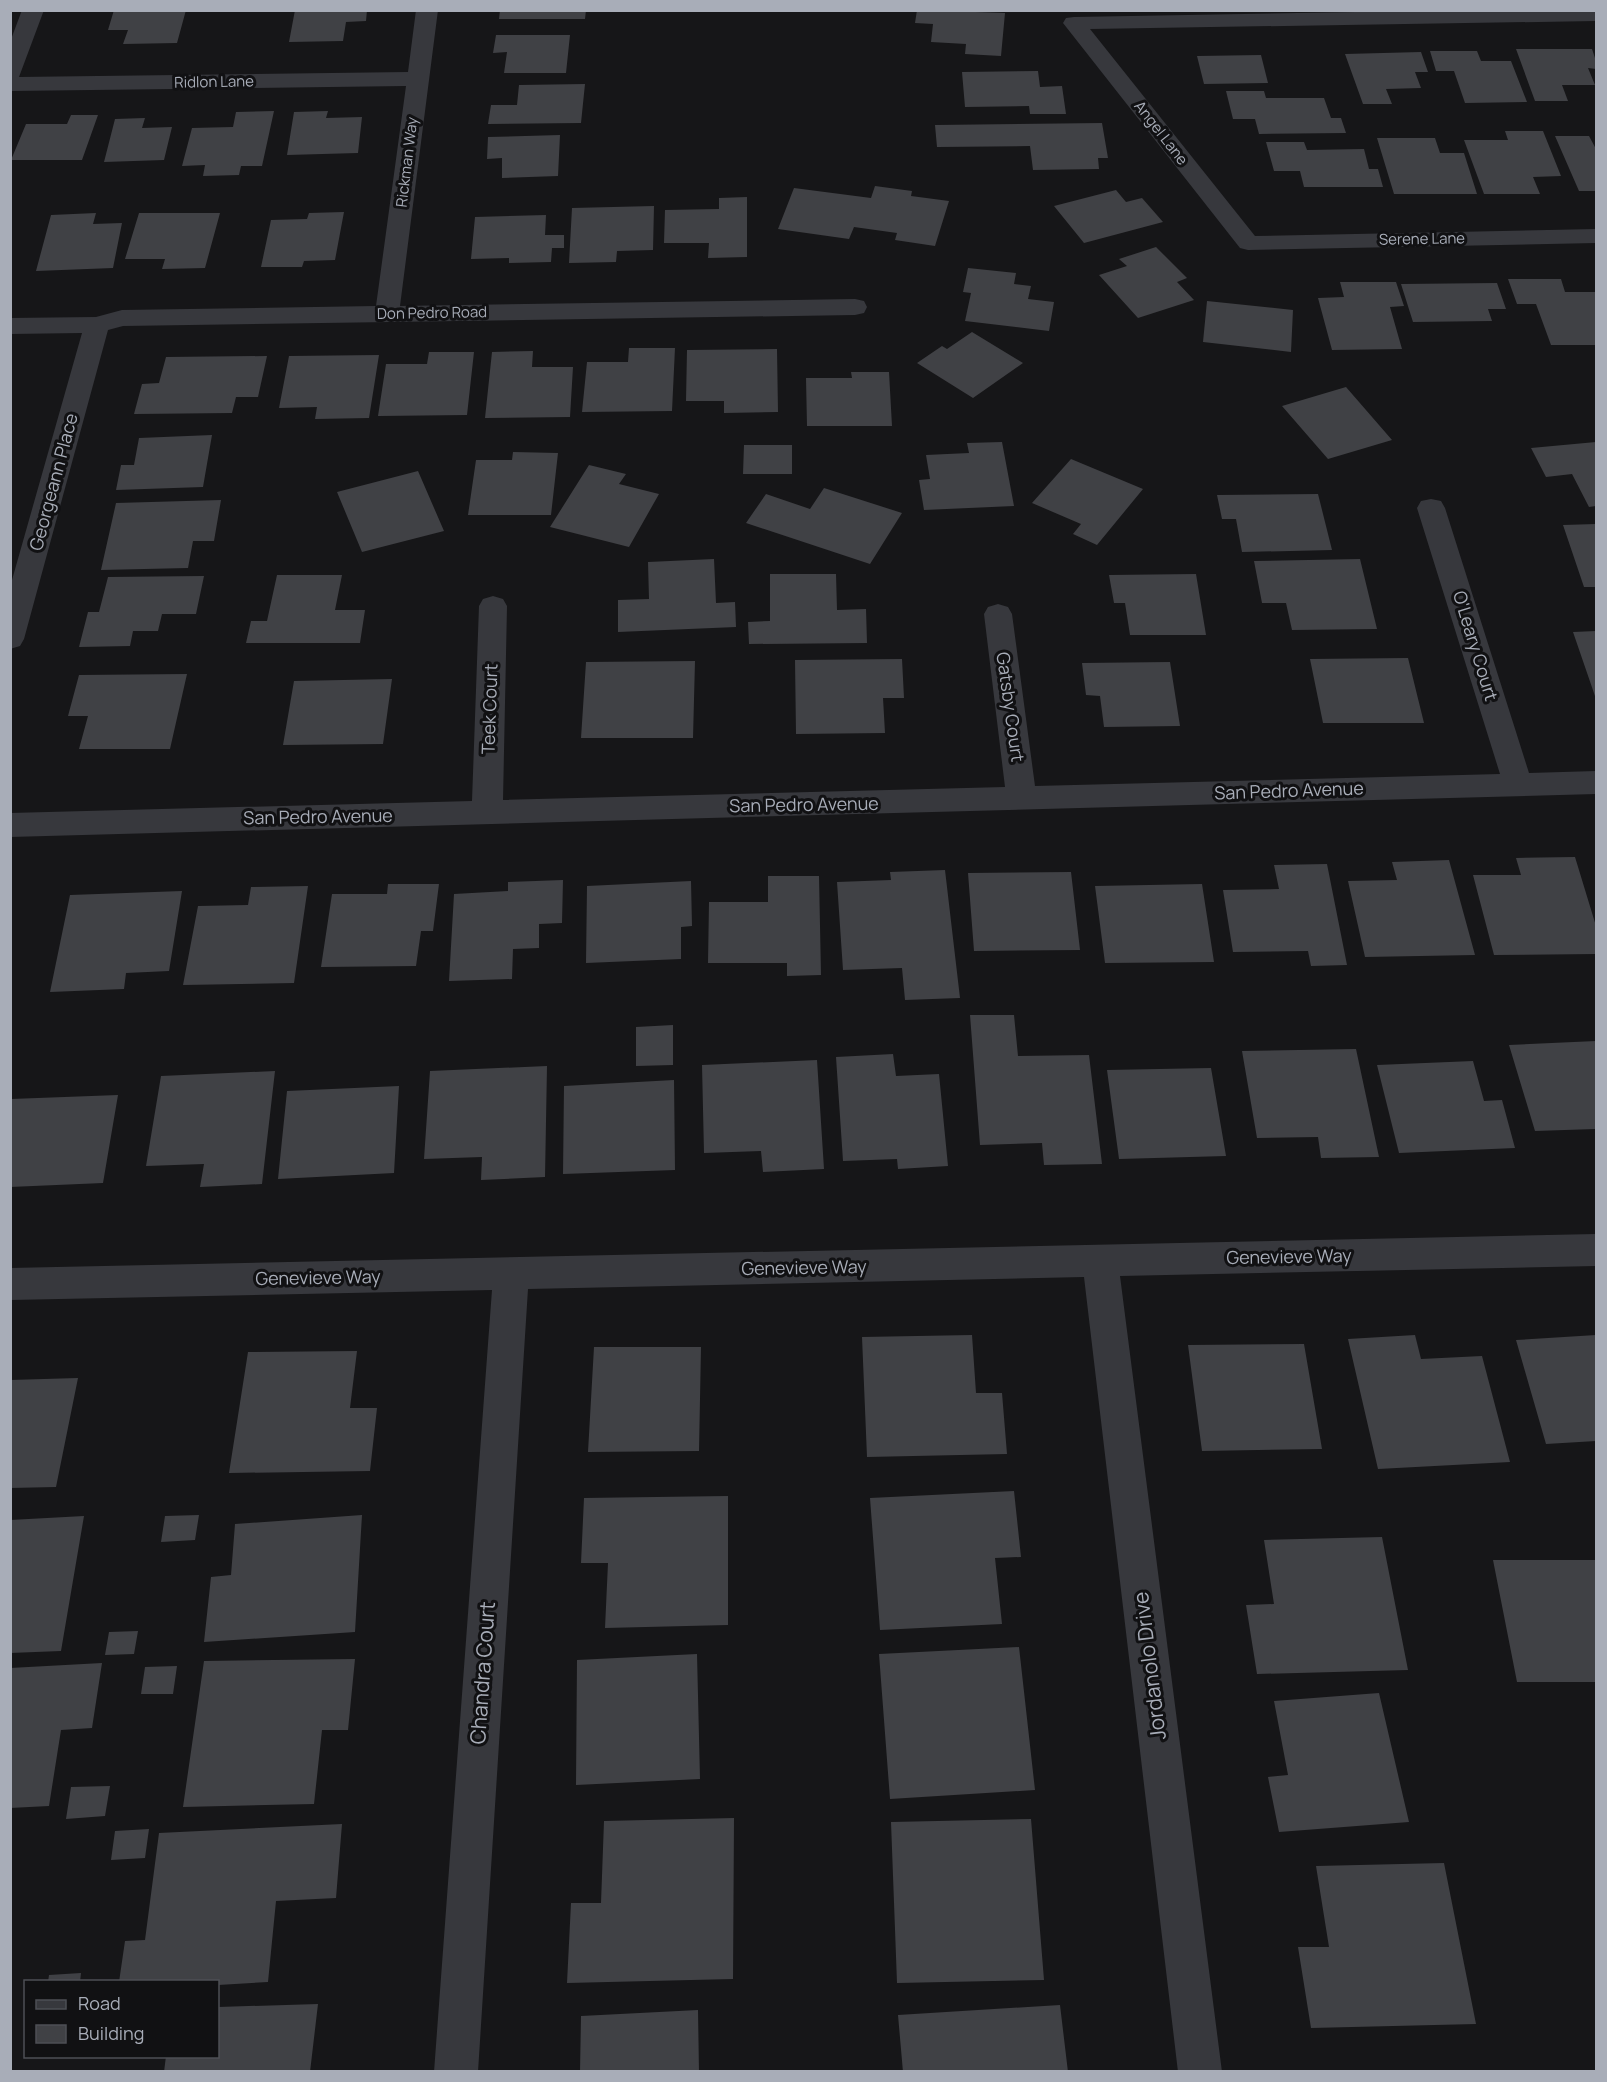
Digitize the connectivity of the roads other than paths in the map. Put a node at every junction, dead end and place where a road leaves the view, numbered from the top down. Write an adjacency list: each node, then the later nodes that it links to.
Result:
1 (33, 10): 4 (street)
2 (427, 10): 5 (street, Rickman Way)
3 (1596, 15): 8 (street, Angel Lane)
4 (10, 74)
5 (417, 79): 6 (street, Ridlon Lane); 10 (street, Rickman Way)
6 (10, 84)
7 (1596, 236): 8 (street, Serene Lane)
8 (1248, 243)
9 (855, 307): 10 (street, Don Pedro Road)
10 (387, 314): 11 (street, Don Pedro Road)
11 (97, 325): 12 (street, Don Pedro Road); 16 (street, Georgeann Place)
12 (10, 326)
13 (1431, 508): 18 (street, O'Leary Court)
14 (493, 606): 20 (street, Teek Court)
15 (998, 614): 19 (street, Gatsby Court)
16 (10, 639)
17 (1596, 783): 18 (street, San Pedro Avenue)
18 (1518, 785): 19 (street, San Pedro Avenue)
19 (1022, 799): 20 (street, San Pedro Avenue)
20 (487, 813): 21 (street, San Pedro Avenue)
21 (10, 825)
22 (1596, 1250): 23 (street, Genevieve Way)
23 (1100, 1261): 24 (street, Genevieve Way); 27 (street, Jordanolo Drive)
24 (511, 1274): 25 (street, Genevieve Way); 26 (street, Chandra Court)
25 (10, 1284)
26 (456, 2072)
27 (1200, 2072)

